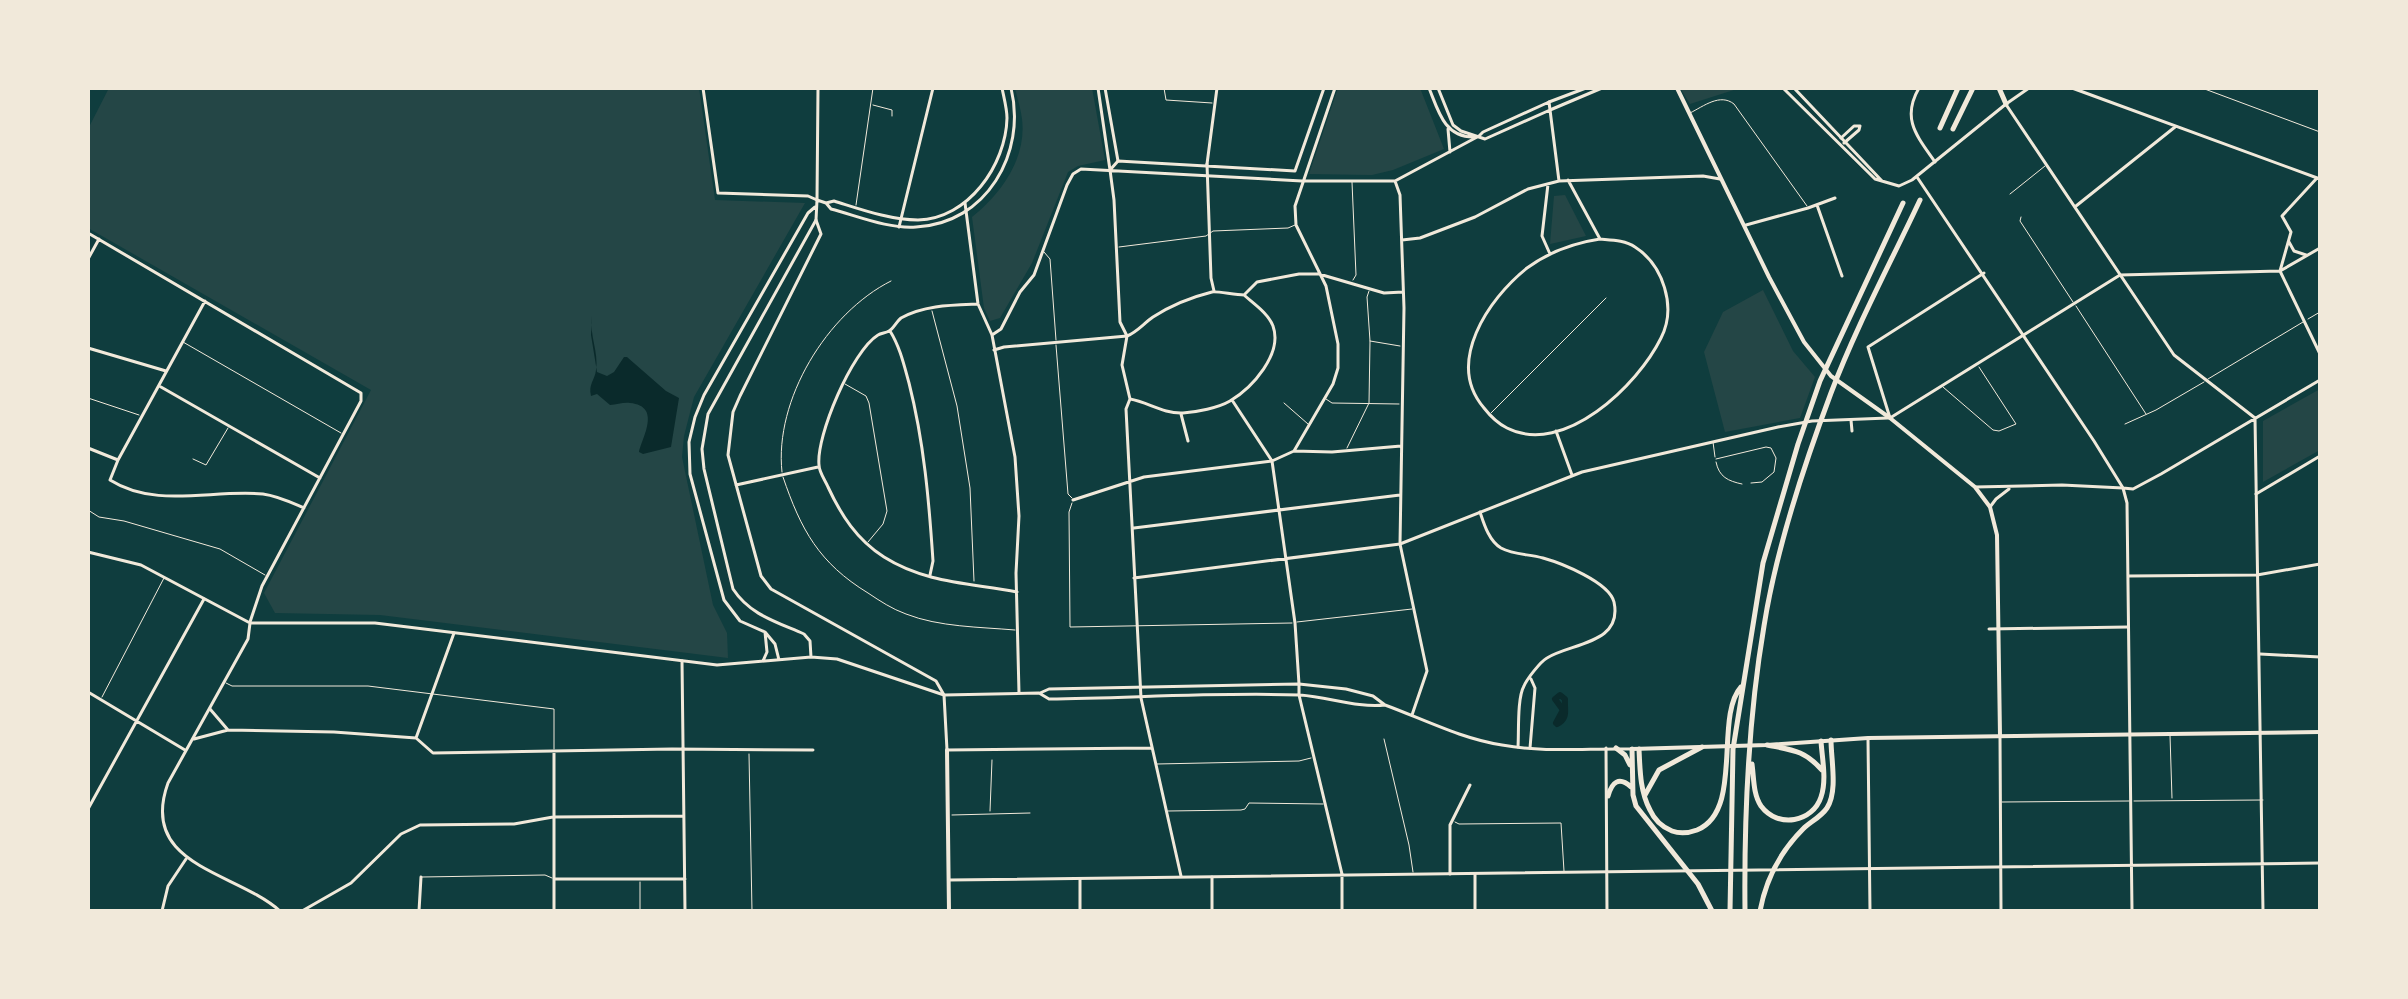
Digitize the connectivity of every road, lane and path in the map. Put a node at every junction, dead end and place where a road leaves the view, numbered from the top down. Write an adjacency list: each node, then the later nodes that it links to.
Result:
1 (703, 88): 64 (street)
2 (818, 88): 64 (street)
3 (873, 88): 30 (lane)
4 (933, 88): 76 (street)
5 (1002, 88): 67 (street)
6 (1011, 88): 74 (street)
7 (1098, 88): 49 (street)
8 (1105, 88): 45 (street)
9 (1164, 88): 28 (lane)
10 (1217, 88): 28 (street)
11 (1324, 88): 50 (street)
12 (1335, 88): 56 (street)
13 (1429, 88): 36 (street)
14 (1438, 88): 39 (street)
15 (1586, 88): 27 (street)
16 (1602, 88): 31 (street)
17 (1677, 88): 32 (main road)
18 (1783, 88): 41 (street)
19 (1794, 88): 40 (street)
20 (1919, 88): 46 (street)
21 (1958, 88): 35 (highway)
22 (1973, 88): 37 (highway)
23 (1999, 88): 29 (highway)
24 (2029, 88): 29 (street)
25 (2072, 88): 34 (street)
26 (2202, 88): 38 (lane)
27 (1549, 102): 31 (street); 39 (street)
28 (1214, 103): 47 (street)
29 (2006, 104): 46 (street); 48 (street)
30 (871, 105): 33 (lane); 72 (lane)
31 (1550, 110): 39 (street); 59 (street)
32 (1690, 113): 53 (main road); 73 (lane)
33 (892, 116)
34 (2175, 127): 54 (street); 70 (street)
35 (1940, 128)
36 (1448, 129): 39 (street); 44 (street)
37 (1953, 129)
38 (2320, 132)
39 (1479, 136): 44 (street)
40 (1842, 137): 41 (street); 42 (street); 42 (street)
41 (1837, 142): 43 (street)
42 (1846, 142): 43 (street); 60 (street)
43 (1841, 146): 60 (street)
44 (1450, 152): 58 (street)
45 (1118, 161): 47 (street); 49 (street)
46 (1935, 162): 52 (street)
47 (1207, 164): 50 (street); 51 (street)
48 (2048, 164): 62 (lane); 70 (street)
49 (1110, 170): 51 (street); 87 (street); 89 (street)
50 (1295, 171): 56 (street)
51 (1208, 175): 56 (street); 82 (street)
52 (1917, 177): 60 (street); 94 (street)
53 (1720, 179): 55 (street); 79 (main road)
54 (2319, 179): 86 (street)
55 (1568, 180): 59 (street); 84 (street)
56 (1302, 181): 57 (street); 78 (street)
57 (1352, 181): 58 (street); 99 (lane)
58 (1395, 181): 85 (street)
59 (1559, 181): 61 (street)
60 (1882, 181)
61 (1548, 184): 85 (street); 90 (street)
62 (2010, 194)
63 (1835, 198): 69 (street)
64 (817, 200): 66 (street); 71 (street)
65 (1920, 200): 261 (highway)
66 (826, 203): 72 (street); 80 (street)
67 (965, 203): 74 (street); 76 (street)
68 (1903, 203): 224 (highway)
69 (1817, 205): 73 (street); 97 (street)
70 (2076, 206): 96 (street)
71 (815, 207): 77 (street); 202 (street)
72 (855, 207): 76 (street)
73 (1808, 208): 79 (street)
74 (968, 212): 80 (street); 107 (street)
75 (2021, 217): 106 (lane)
76 (901, 218): 80 (street)
77 (816, 220): 167 (street); 205 (street)
78 (1296, 225): 82 (lane); 95 (street)
79 (1746, 225): 140 (main road)
80 (899, 227)
81 (88, 233): 83 (street)
82 (1209, 233): 87 (lane); 101 (street)
83 (99, 239): 92 (street); 105 (street)
84 (1600, 239): 90 (street); 146 (street)
85 (1402, 240): 102 (street)
86 (2289, 242): 91 (street); 93 (street)
87 (1117, 248): 114 (street)
88 (2320, 248): 91 (street)
89 (1044, 252): 113 (street); 117 (lane)
90 (1550, 254): 137 (street)
91 (2306, 255): 93 (street)
92 (88, 259)
93 (2280, 271): 96 (street); 110 (street)
94 (1984, 273): 112 (street); 140 (street)
95 (1319, 274): 99 (street); 103 (street); 131 (street)
96 (2120, 275): 106 (street); 125 (street)
97 (1842, 276)
98 (891, 281): 161 (lane)
99 (1352, 282): 100 (street)
100 (1369, 289): 102 (street); 115 (lane)
101 (1214, 291): 103 (street); 114 (street)
102 (1403, 292): 118 (street)
103 (1244, 295): 132 (street)
104 (1606, 298): 137 (lane)
105 (205, 301): 116 (street); 148 (street)
106 (2074, 303): 112 (street); 138 (lane)
107 (978, 304): 108 (street); 113 (street)
108 (932, 308): 111 (street); 191 (lane)
109 (2320, 312): 110 (lane)
110 (2304, 321): 121 (street); 125 (lane)
111 (890, 331): 126 (street); 185 (street)
112 (2024, 333): 122 (street); 170 (street)
113 (992, 335): 120 (street)
114 (1127, 336): 117 (street); 130 (street)
115 (1370, 341): 118 (lane); 134 (lane)
116 (182, 342): 123 (street); 148 (lane)
117 (1056, 344): 120 (street); 173 (lane)
118 (1403, 346): 135 (street)
119 (88, 348): 123 (street)
120 (994, 350): 192 (street)
121 (2320, 354)
122 (1976, 362): 127 (street); 127 (lane)
123 (166, 371): 128 (street)
124 (2320, 380): 141 (street)
125 (2206, 381): 138 (lane); 141 (street)
126 (843, 384): 160 (street); 180 (lane)
127 (1942, 385): 140 (street)
128 (159, 386): 139 (street); 145 (street)
129 (88, 398): 139 (lane)
130 (1130, 399): 136 (street); 164 (street)
131 (1326, 399): 134 (lane); 143 (street)
132 (1232, 400): 136 (street); 159 (street)
133 (1284, 403): 143 (lane)
134 (1369, 403): 135 (lane); 154 (lane)
135 (1402, 404): 151 (street)
136 (1181, 413): 149 (street)
137 (1490, 414): 146 (street)
138 (2146, 414): 144 (lane)
139 (142, 417): 158 (street)
140 (1890, 418): 142 (street); 168 (main road)
141 (2255, 418): 170 (street); 171 (street)
142 (1851, 420): 147 (street); 150 (street)
143 (1308, 424): 153 (street)
144 (2125, 424)
145 (229, 427): 156 (lane); 163 (street)
146 (1556, 431): 162 (street)
147 (1852, 431)
148 (344, 434): 163 (street)
149 (1188, 441)
150 (1713, 441): 157 (lane); 162 (street)
151 (1401, 446): 154 (street); 172 (street)
152 (88, 448): 158 (street)
153 (1294, 451): 154 (street); 159 (street)
154 (1348, 451)
155 (2320, 456): 171 (street)
156 (193, 459)
157 (1716, 459): 165 (lane); 166 (lane)
158 (118, 460): 175 (street)
159 (1272, 461): 164 (street); 176 (street)
160 (818, 467): 161 (street); 180 (street)
161 (783, 475): 167 (street); 201 (lane)
162 (1572, 475): 178 (street)
163 (320, 478): 175 (street)
164 (1130, 481): 173 (street); 179 (street)
165 (1751, 483)
166 (1742, 484)
167 (735, 486): 218 (street)
168 (1975, 487): 169 (street); 174 (main road)
169 (2013, 487): 170 (street); 174 (street)
170 (2123, 488): 188 (street)
171 (2256, 494): 186 (street)
172 (1400, 495): 176 (street); 181 (street)
173 (1073, 500): 197 (lane)
174 (1990, 507): 200 (main road)
175 (304, 508): 189 (street)
176 (1279, 509): 179 (street); 183 (street)
177 (88, 510): 189 (lane)
178 (1480, 512): 181 (street); 210 (street)
179 (1132, 529): 190 (street)
180 (867, 544): 185 (street)
181 (1400, 544): 183 (street); 194 (street)
182 (88, 552): 187 (street)
183 (1287, 559): 190 (street); 196 (street)
184 (2320, 564): 186 (street)
185 (930, 575): 191 (street)
186 (2257, 575): 188 (street); 204 (street)
187 (164, 576): 193 (street); 221 (lane)
188 (2129, 576): 198 (street)
189 (267, 577): 195 (street)
190 (1134, 578): 197 (street)
191 (974, 584): 192 (street)
192 (1017, 592): 201 (street)
193 (205, 598): 195 (street); 226 (street)
194 (1414, 609): 196 (lane); 225 (street)
195 (250, 623): 203 (street); 211 (street)
196 (1295, 623): 197 (lane); 212 (street)
197 (1137, 626): 213 (street)
198 (2128, 627): 200 (street); 229 (street)
199 (1989, 629): 200 (street)
200 (1998, 629): 232 (main road)
201 (1018, 631): 215 (street)
202 (765, 632): 208 (street); 209 (street)
203 (454, 633): 207 (street); 217 (street)
204 (2258, 654): 206 (street); 231 (street)
205 (811, 657): 209 (street); 218 (street)
206 (2320, 657)
207 (682, 661): 208 (street); 253 (street)
208 (763, 661): 209 (street)
209 (779, 661)
210 (1531, 679): 243 (street); 244 (street)
211 (225, 683): 217 (lane); 223 (street)
212 (1299, 684): 213 (street); 219 (street); 222 (street)
213 (1140, 688): 216 (street); 220 (street)
214 (88, 692): 221 (street)
215 (1019, 693): 216 (street); 218 (street)
216 (1039, 693): 220 (street)
217 (430, 695): 233 (street); 252 (lane)
218 (944, 695): 251 (street)
219 (1299, 695): 220 (street); 222 (street); 255 (street)
220 (1141, 698): 242 (street)
221 (101, 700): 226 (street)
222 (1385, 705): 225 (street)
223 (210, 709): 227 (street); 235 (street)
224 (1734, 714): 240 (highway); 260 (highway)
225 (1412, 715): 243 (street)
226 (137, 721): 249 (street); 271 (street)
227 (228, 730): 233 (street); 235 (street)
228 (2320, 732): 231 (main road)
229 (2131, 734): 230 (main road); 232 (main road); 268 (street)
230 (2170, 734): 231 (main road); 266 (lane)
231 (2261, 734): 267 (street)
232 (2000, 736): 234 (main road); 269 (street)
233 (416, 738): 252 (street)
234 (1868, 738): 237 (main road); 283 (street)
235 (194, 739): 249 (street)
236 (1384, 739): 288 (lane)
237 (1831, 740): 238 (main road); 316 (highway)
238 (1821, 741): 239 (main road); 259 (highway)
239 (1767, 745): 240 (main road); 259 (highway)
240 (1728, 746): 241 (main road); 260 (highway)
241 (1702, 747): 248 (main road); 265 (highway)
242 (1152, 748): 251 (street); 257 (street)
243 (1518, 748): 244 (street)
244 (1530, 748): 245 (street)
245 (1606, 748): 246 (street); 264 (street)
246 (1616, 748): 247 (street); 258 (highway)
247 (1632, 749): 248 (main road); 258 (highway)
248 (1639, 749): 265 (highway)
249 (185, 750): 279 (street)
250 (813, 750): 254 (street)
251 (947, 750): 275 (main road)
252 (554, 751): 253 (street); 277 (street)
253 (684, 751): 254 (street); 276 (street)
254 (749, 751): 306 (lane)
255 (1314, 757): 257 (lane); 270 (street)
256 (992, 760): 274 (lane)
257 (1156, 764): 272 (street)
258 (1632, 768): 263 (highway)
259 (1823, 772): 261 (highway)
260 (1728, 776): 265 (highway); 314 (highway)
261 (1751, 776): 315 (highway)
262 (1470, 785): 278 (street)
263 (1633, 789): 264 (highway); 313 (highway)
264 (1608, 796): 286 (street)
265 (1645, 796)
266 (2172, 800): 267 (lane); 268 (lane)
267 (2263, 800): 281 (street)
268 (2132, 801): 269 (lane); 282 (street)
269 (2000, 802): 284 (street)
270 (1325, 804): 272 (lane); 287 (street)
271 (88, 809)
272 (1168, 811): 291 (street)
273 (1030, 813): 274 (lane)
274 (990, 814): 275 (lane)
275 (949, 815): 298 (main road)
276 (683, 816): 277 (street); 296 (street)
277 (553, 817): 294 (street); 301 (street)
278 (1453, 820): 285 (lane); 289 (street)
279 (186, 859): 299 (street); 300 (street)
280 (2320, 863): 281 (street)
281 (2263, 864): 282 (street); 320 (street)
282 (2132, 866): 284 (street); 319 (street)
283 (1870, 868): 284 (street); 286 (street); 317 (street)
284 (2001, 868): 318 (street)
285 (1564, 873): 286 (street); 290 (street)
286 (1606, 873): 312 (street)
287 (1342, 874): 288 (street); 293 (street); 310 (street)
288 (1413, 874): 289 (street)
289 (1450, 874): 290 (street)
290 (1475, 874): 311 (street)
291 (1181, 876): 293 (street); 297 (street)
292 (421, 877): 294 (lane); 302 (street)
293 (1212, 877): 309 (street)
294 (554, 879): 295 (street); 303 (street)
295 (640, 879): 296 (street); 304 (lane)
296 (685, 879): 305 (street)
297 (1080, 879): 298 (street); 308 (street)
298 (949, 880): 307 (main road)
299 (162, 911)
300 (280, 911)
301 (302, 911)
302 (419, 911)
303 (554, 911)
304 (640, 911)
305 (685, 911)
306 (752, 911)
307 (949, 911)
308 (1080, 911)
309 (1212, 911)
310 (1342, 911)
311 (1475, 911)
312 (1607, 911)
313 (1712, 911)
314 (1730, 911)
315 (1745, 911)
316 (1760, 911)
317 (1870, 911)
318 (2001, 911)
319 (2132, 911)
320 (2263, 911)

